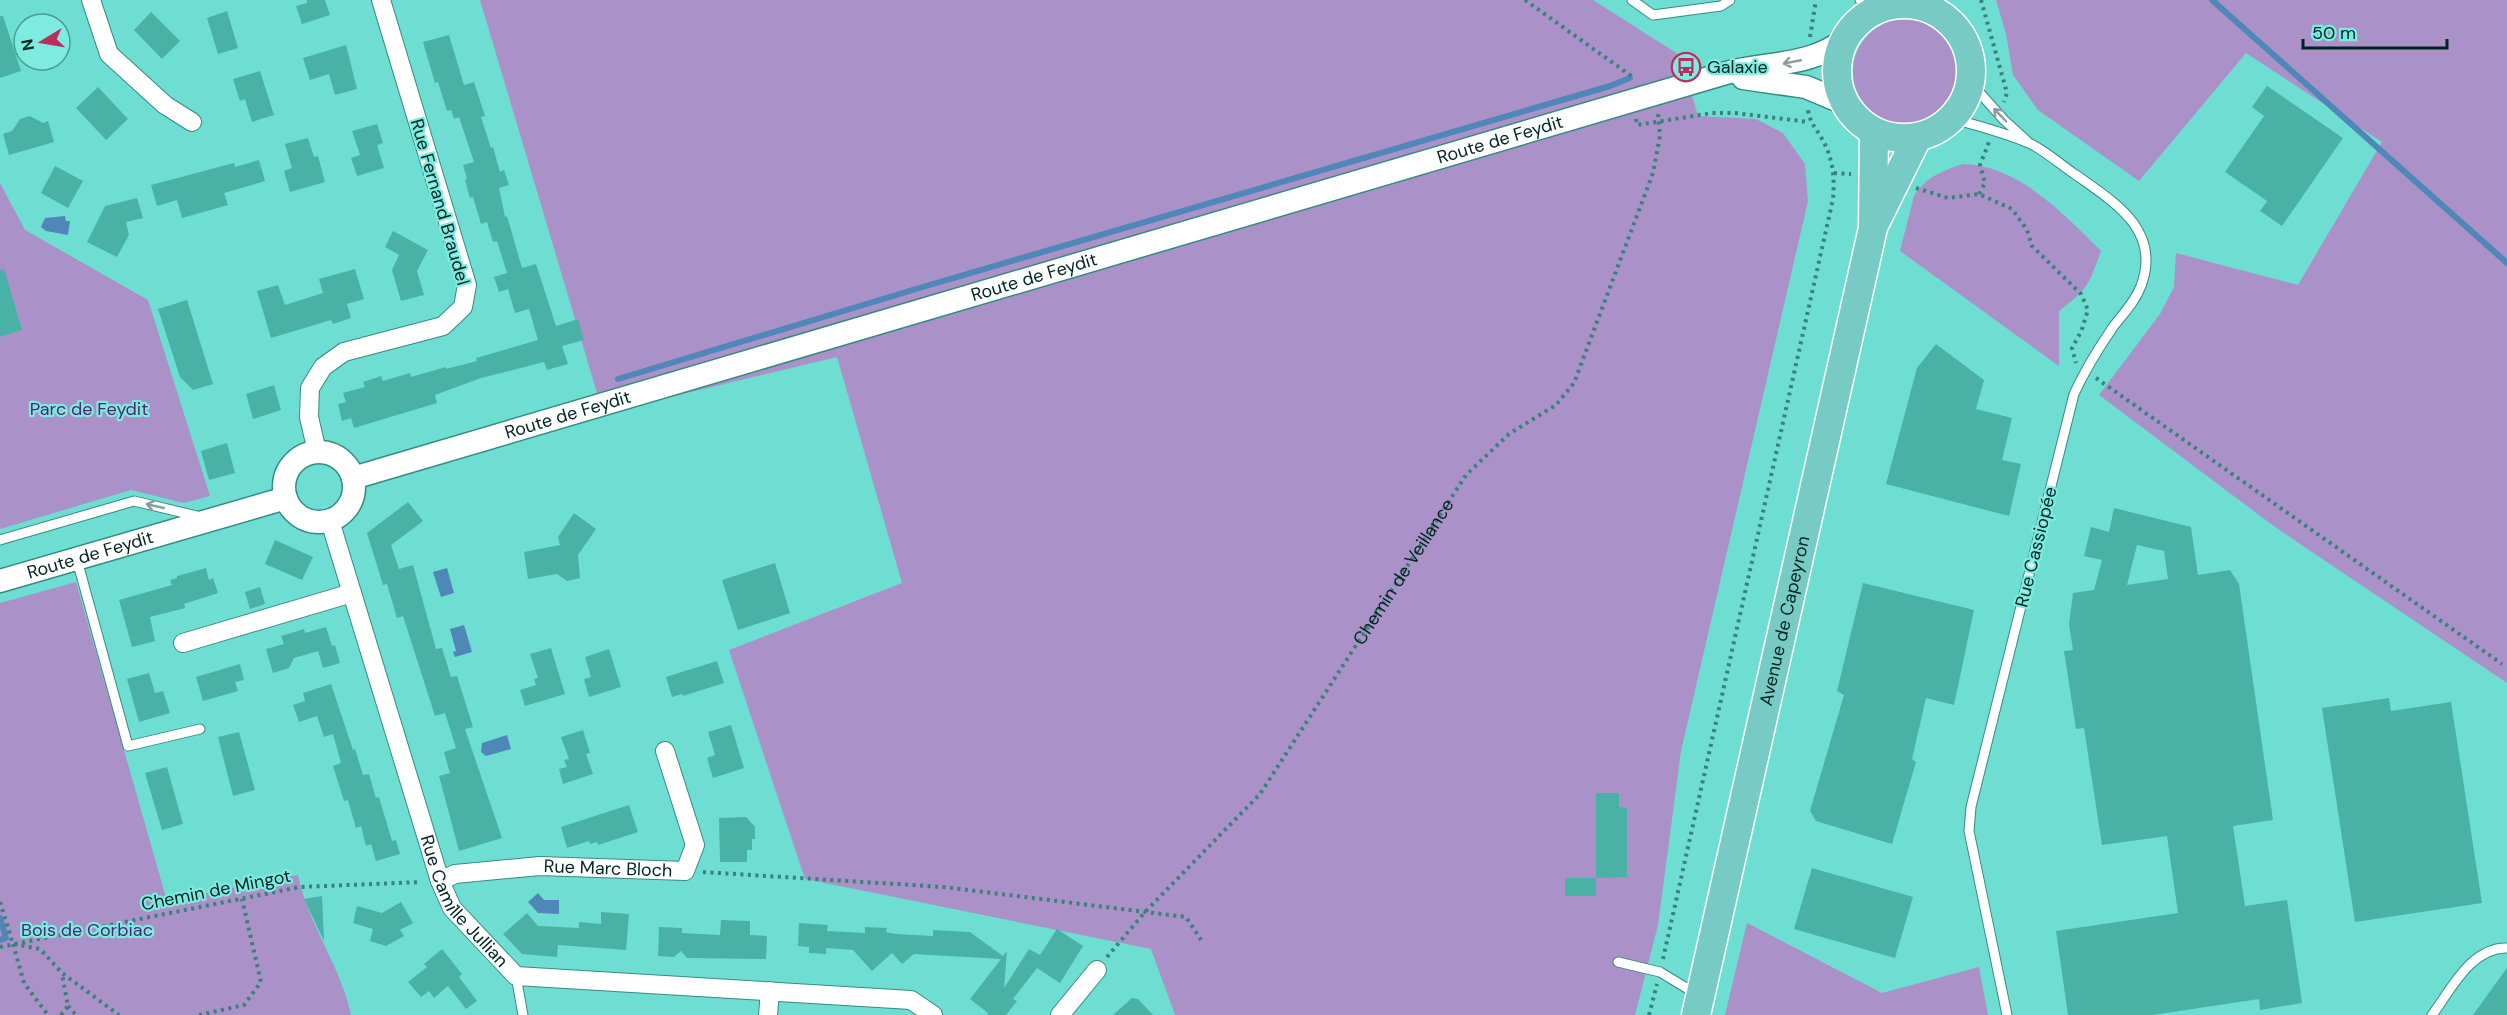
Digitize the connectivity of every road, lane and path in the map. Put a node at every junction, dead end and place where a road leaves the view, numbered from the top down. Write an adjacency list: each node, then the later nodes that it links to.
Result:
1 (91, 0): 20 (street)
2 (381, 0): 28 (street, Rue Fernand Braudel)
3 (1525, 0): 15 (path)
4 (1632, 0): 5 (lane)
5 (1730, 0)
6 (1816, 0): 11 (path)
7 (1918, 2): 8 (main road); 9 (main road)
8 (1865, 7): 10 (main road)
9 (1958, 13): 13 (main road)
10 (1845, 39): 11 (street, Route de Feydit); 17 (main road)
11 (1807, 59): 12 (street, Route de Feydit, one-way to 12)
12 (1714, 78): 14 (street, Route de Feydit); 15 (street, Route de Feydit)
13 (1971, 83): 18 (main road); 24 (lane, one-way to 13)
14 (1806, 87): 17 (street, Route de Feydit); 21 (path)
15 (1656, 94): 16 (street, Route de Feydit); 19 (path, Chemin de Veillance)
16 (1632, 101): 19 (path); 29 (street, Route de Feydit)
17 (1844, 103): 22 (main road)
18 (1953, 119): 23 (main road); 24 (lane)
19 (1658, 120): 21 (path); 45 (path, Chemin de Veillance)
20 (192, 122)
21 (1809, 122): 25 (path)
22 (1874, 132): 23 (main road); 26 (main road, Avenue de Capeyron)
23 (1917, 138): 26 (main road, Avenue de Capeyron)
24 (2031, 145): 27 (lane, Rue Cassiopée)
25 (1834, 173): 26 (path); 52 (path)
26 (1885, 177): 27 (path); 57 (main road, Avenue de Capeyron)
27 (2085, 370): 38 (path); 68 (lane, Rue Cassiopée)
28 (317, 452): 29 (street); 30 (street)
29 (353, 478): 32 (street)
30 (286, 498): 31 (street, Route de Feydit); 32 (street)
31 (212, 520): 33 (lane, one-way to 33); 34 (street, Route de Feydit)
32 (330, 521): 36 (street, Rue Camille Jullian)
33 (0, 540)
34 (76, 560): 35 (street, Route de Feydit); 39 (lane)
35 (0, 581)
36 (352, 593): 37 (street); 42 (street, Rue Camille Jullian)
37 (183, 643)
38 (2502, 664)
39 (200, 729)
40 (665, 751): 41 (street, Rue Marc Bloch)
41 (685, 871): 42 (street, Rue Marc Bloch); 45 (path)
42 (440, 881): 43 (path, Chemin de Mingot); 54 (street, Rue Camille Jullian)
43 (242, 899): 47 (path, Chemin de Mingot); 62 (path)
44 (0, 902): 47 (path)
45 (1145, 912): 46 (path); 51 (path, Chemin de Veillance)
46 (1201, 940)
47 (14, 944): 48 (path, Chemin de Mingot); 53 (path); 58 (path)
48 (0, 947)
49 (2507, 948): 69 (lane)
50 (1618, 962): 52 (lane)
51 (1097, 970): 66 (street)
52 (1660, 972): 57 (lane); 67 (path)
53 (62, 973): 56 (path); 61 (path)
54 (516, 976): 55 (street, Rue Camille Jullian); 63 (lane)
55 (770, 991): 64 (street); 65 (street, Rue Camille Jullian)
56 (68, 1005): 59 (path); 60 (path)
57 (1699, 1006)
58 (48, 1015)
59 (61, 1015)
60 (76, 1015)
61 (119, 1015)
62 (199, 1015)
63 (523, 1015)
64 (768, 1015)
65 (933, 1015)
66 (1060, 1015)
67 (1649, 1015)
68 (2007, 1015)
69 (2432, 1015)

